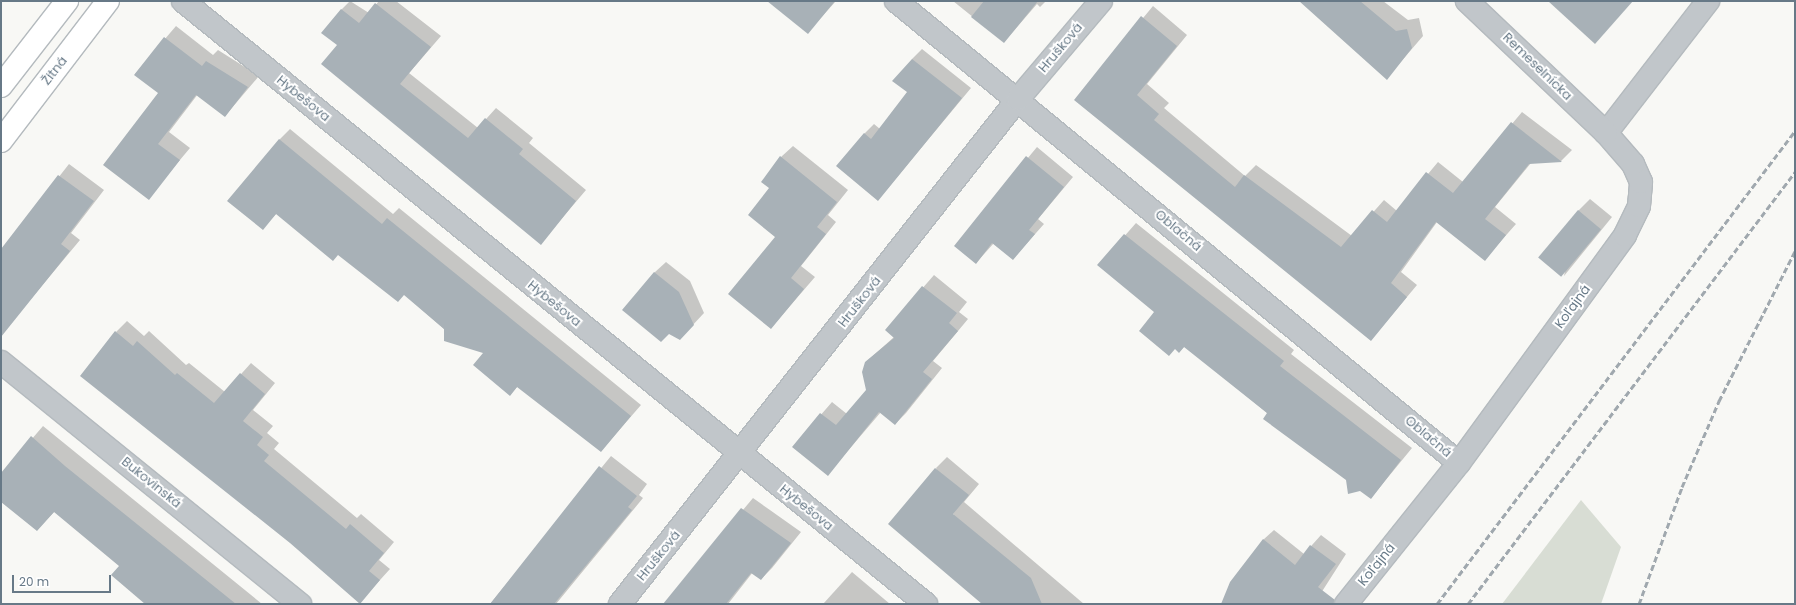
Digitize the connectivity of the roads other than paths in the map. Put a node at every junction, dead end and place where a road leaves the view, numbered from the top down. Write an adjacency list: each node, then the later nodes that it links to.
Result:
1 (67, 1): 8 (main road)
2 (108, 1): 11 (main road, Žitná)
3 (183, 1): 13 (street, Hybešova)
4 (896, 1): 9 (street, Oblačná)
5 (1101, 1): 9 (street, Hrušková)
6 (1467, 1): 10 (street, Remeselnícka)
7 (1708, 1): 10 (street)
8 (1, 86)
9 (1018, 99): 13 (street, Hrušková); 14 (street, Oblačná)
10 (1606, 133): 14 (street, Koľajná)
11 (1, 141)
12 (1, 362): 15 (street, Bukovinská)
13 (740, 456): 16 (street, Hrušková); 17 (street, Hybešova)
14 (1458, 463): 18 (street, Koľajná)
15 (300, 604)
16 (620, 604)
17 (926, 604)
18 (1346, 604)

